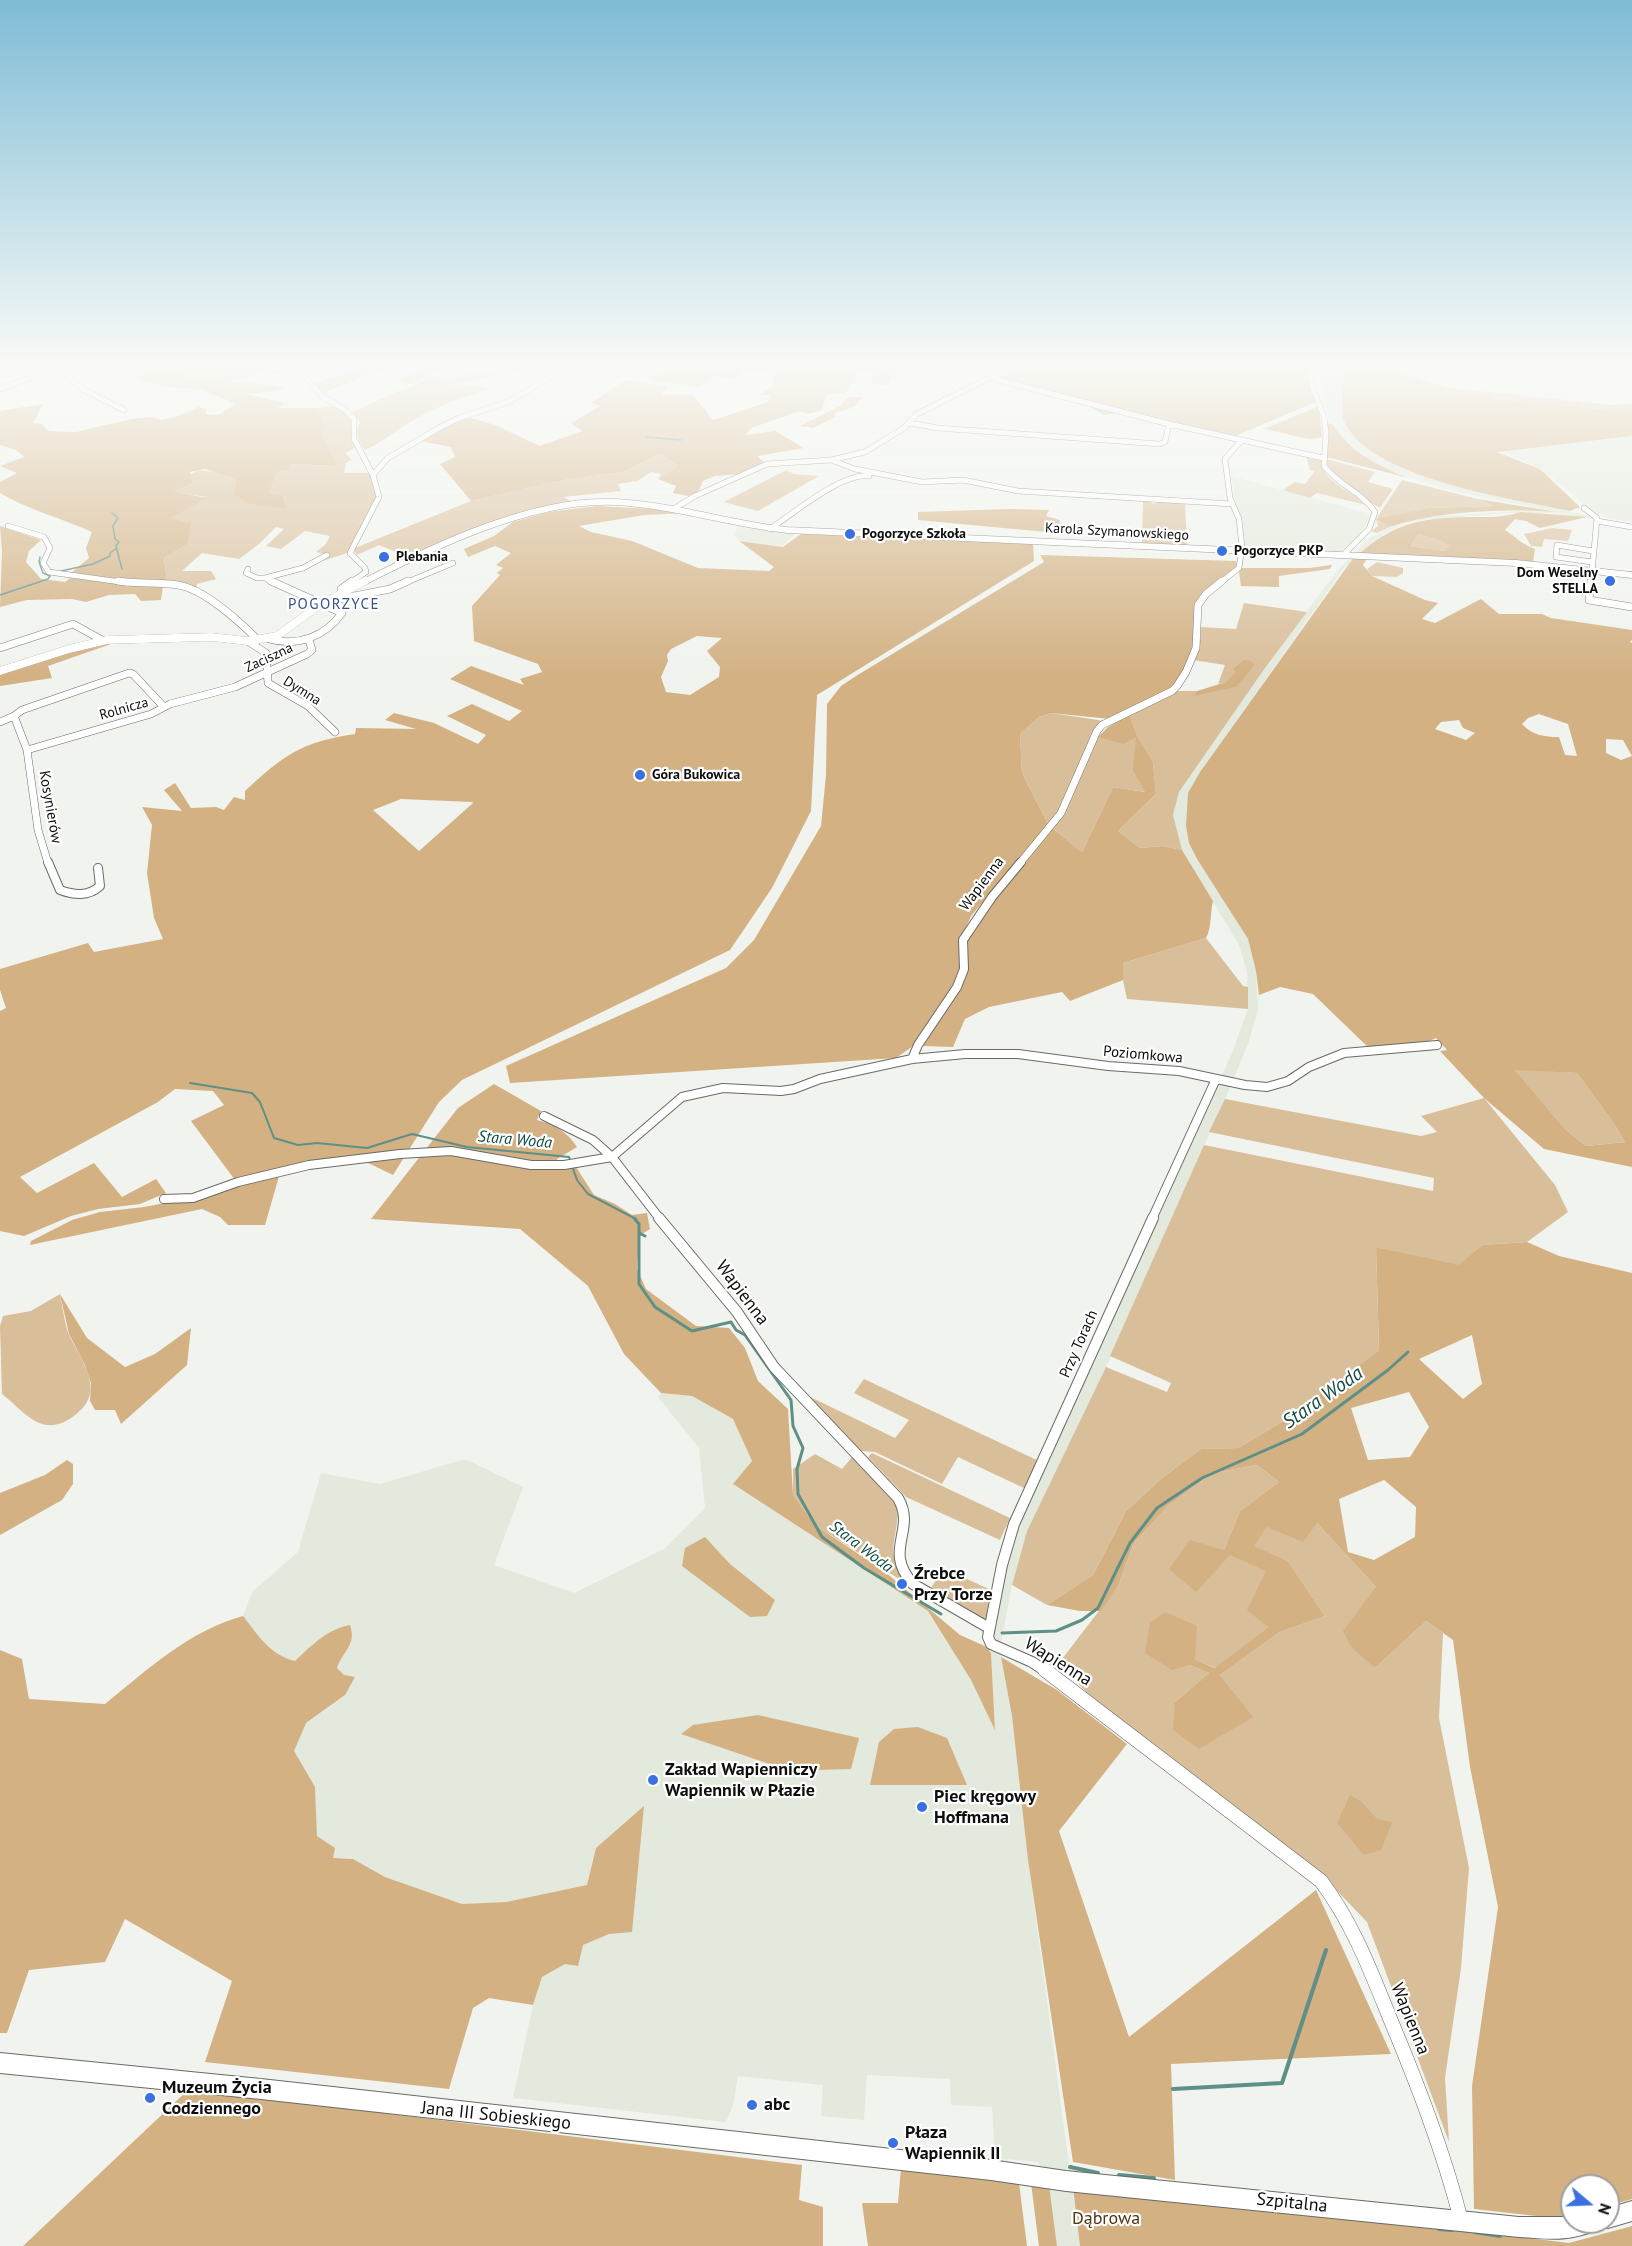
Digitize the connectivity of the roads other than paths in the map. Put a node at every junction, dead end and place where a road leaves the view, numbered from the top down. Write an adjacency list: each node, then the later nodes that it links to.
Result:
1 (368, 467): 7 (street)
2 (379, 467): 7 (street)
3 (762, 467): 10 (street)
4 (849, 467): 8 (street)
5 (1226, 467): 9 (street)
6 (1325, 467): 19 (street)
7 (373, 474): 25 (street)
8 (922, 482): 9 (street); 15 (street)
9 (1232, 504): 16 (street)
10 (675, 508): 15 (street, Karola Szymanowskiego); 25 (street, Karola Szymanowskiego)
11 (1584, 508): 12 (street)
12 (1597, 521): 14 (street); 17 (street)
13 (9, 526): 32 (street)
14 (1632, 527)
15 (771, 529): 16 (street, Karola Szymanowskiego)
16 (1241, 551): 19 (street, Karola Szymanowskiego); 44 (street, Wapienna)
17 (1593, 551): 21 (street); 21 (street)
18 (327, 555): 24 (street)
19 (1343, 555): 21 (street, Karola Szymanowskiego)
20 (453, 563): 26 (street)
21 (1592, 566): 23 (street, Karola Szymanowskiego); 28 (street)
22 (248, 569): 24 (street)
23 (1632, 575)
24 (266, 578): 27 (street)
25 (343, 592): 26 (street, Karola Szymanowskiego)
26 (333, 598): 27 (street, Karola Szymanowskiego)
27 (321, 604): 29 (street, Karola Szymanowskiego); 33 (street, Zaciszna)
28 (1632, 607)
29 (269, 639): 32 (street, Karola Szymanowskiego); 33 (street)
30 (102, 640): 31 (street, Karola Szymanowskiego); 34 (street); 35 (street, Karola Szymanowskiego)
31 (248, 640): 32 (street, Karola Szymanowskiego); 36 (street, Dymna)
32 (258, 640)
33 (309, 640): 36 (street, Zaciszna)
34 (0, 648)
35 (0, 671)
36 (267, 672): 37 (street, Zaciszna); 40 (street, Dymna)
37 (164, 706): 38 (street, Rolnicza); 41 (street, Rolnicza)
38 (14, 716): 39 (street); 41 (street, Kosynierów)
39 (0, 722)
40 (335, 732)
41 (27, 750): 42 (street, Kosynierów)
42 (98, 868)
43 (1437, 1045): 45 (street, Poziomkowa)
44 (912, 1059): 45 (street, Poziomkowa); 47 (street)
45 (1216, 1078): 49 (street, Przy Torach)
46 (544, 1116): 47 (street, Wapienna)
47 (612, 1157): 48 (street); 49 (street, Wapienna)
48 (164, 1199)
49 (989, 1628): 52 (street, Wapienna)
50 (0, 2063): 51 (main road, Jana III Sobieskiego)
51 (991, 2170): 52 (main road, Szpitalna)
52 (1461, 2220): 53 (main road, Szpitalna)
53 (1560, 2228)

